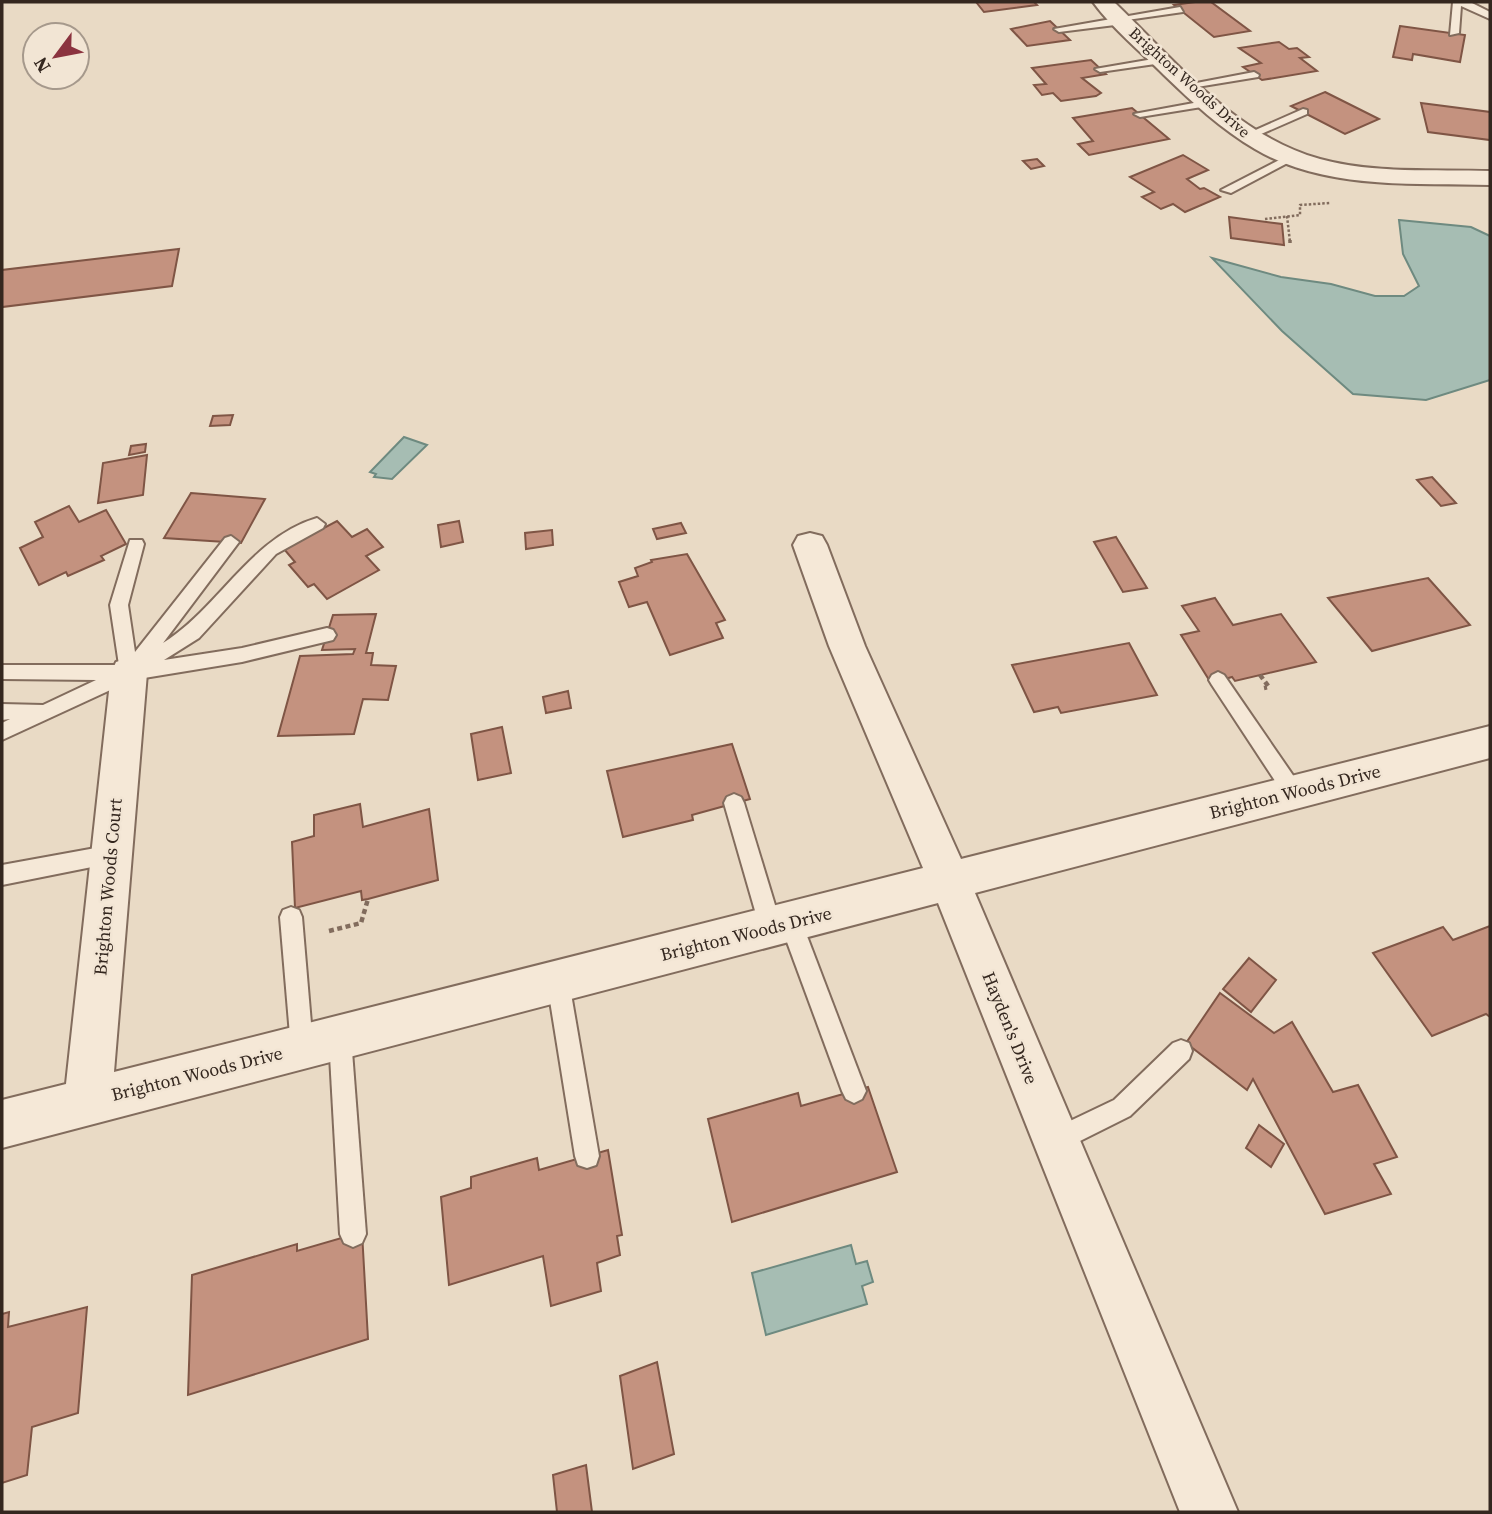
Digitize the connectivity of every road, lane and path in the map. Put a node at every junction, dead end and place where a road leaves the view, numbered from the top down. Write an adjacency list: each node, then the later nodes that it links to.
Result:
1 (1103, 2): 6 (street, Brighton Woods Drive)
2 (1463, 2): 3 (lane); 5 (lane); 8 (lane)
3 (1490, 6)
4 (1180, 10): 6 (lane)
5 (1490, 16)
6 (1122, 20): 7 (lane); 9 (street, Brighton Woods Drive)
7 (1059, 29)
8 (1454, 33)
9 (1165, 60): 10 (lane); 12 (street, Brighton Woods Drive)
10 (1100, 69)
11 (1254, 75): 12 (lane)
12 (1191, 85): 13 (street, Brighton Woods Drive)
13 (1210, 103): 15 (lane); 16 (street, Brighton Woods Drive)
14 (1303, 112): 16 (lane)
15 (1140, 114)
16 (1248, 136): 17 (street, Brighton Woods Drive)
17 (1292, 158): 18 (street, Brighton Woods Drive); 19 (lane)
18 (1490, 178)
19 (1227, 190)
20 (1332, 202): 21 (path)
21 (1287, 216): 22 (path); 23 (path)
22 (1265, 219)
23 (1290, 243)
24 (317, 524): 30 (lane)
25 (231, 542): 30 (lane)
26 (136, 544): 30 (lane)
27 (810, 545): 40 (street, Hayden's Drive)
28 (327, 635): 30 (lane)
29 (2, 672): 30 (lane)
30 (129, 673): 32 (lane); 38 (street, Brighton Woods Court)
31 (1218, 681): 36 (lane)
32 (48, 709): 33 (lane); 34 (lane)
33 (2, 712)
34 (2, 732)
35 (1490, 742): 36 (street, Brighton Woods Drive)
36 (1294, 793): 40 (street, Brighton Woods Drive)
37 (734, 803): 42 (lane)
38 (112, 854): 39 (lane); 48 (street, Brighton Woods Court)
39 (2, 875)
40 (950, 882): 42 (street, Brighton Woods Drive); 50 (street, Hayden's Drive)
41 (369, 899): 43 (path)
42 (781, 925): 44 (street, Brighton Woods Drive); 47 (lane)
43 (292, 928): 45 (lane)
44 (558, 982): 45 (street, Brighton Woods Drive); 51 (lane)
45 (321, 1042): 48 (street, Brighton Woods Drive); 52 (lane)
46 (1181, 1051): 50 (lane)
47 (854, 1091)
48 (88, 1102): 49 (street, Brighton Woods Drive)
49 (2, 1124)
50 (1056, 1141): 53 (street, Hayden's Drive)
51 (587, 1156)
52 (353, 1234)
53 (1209, 1512)

